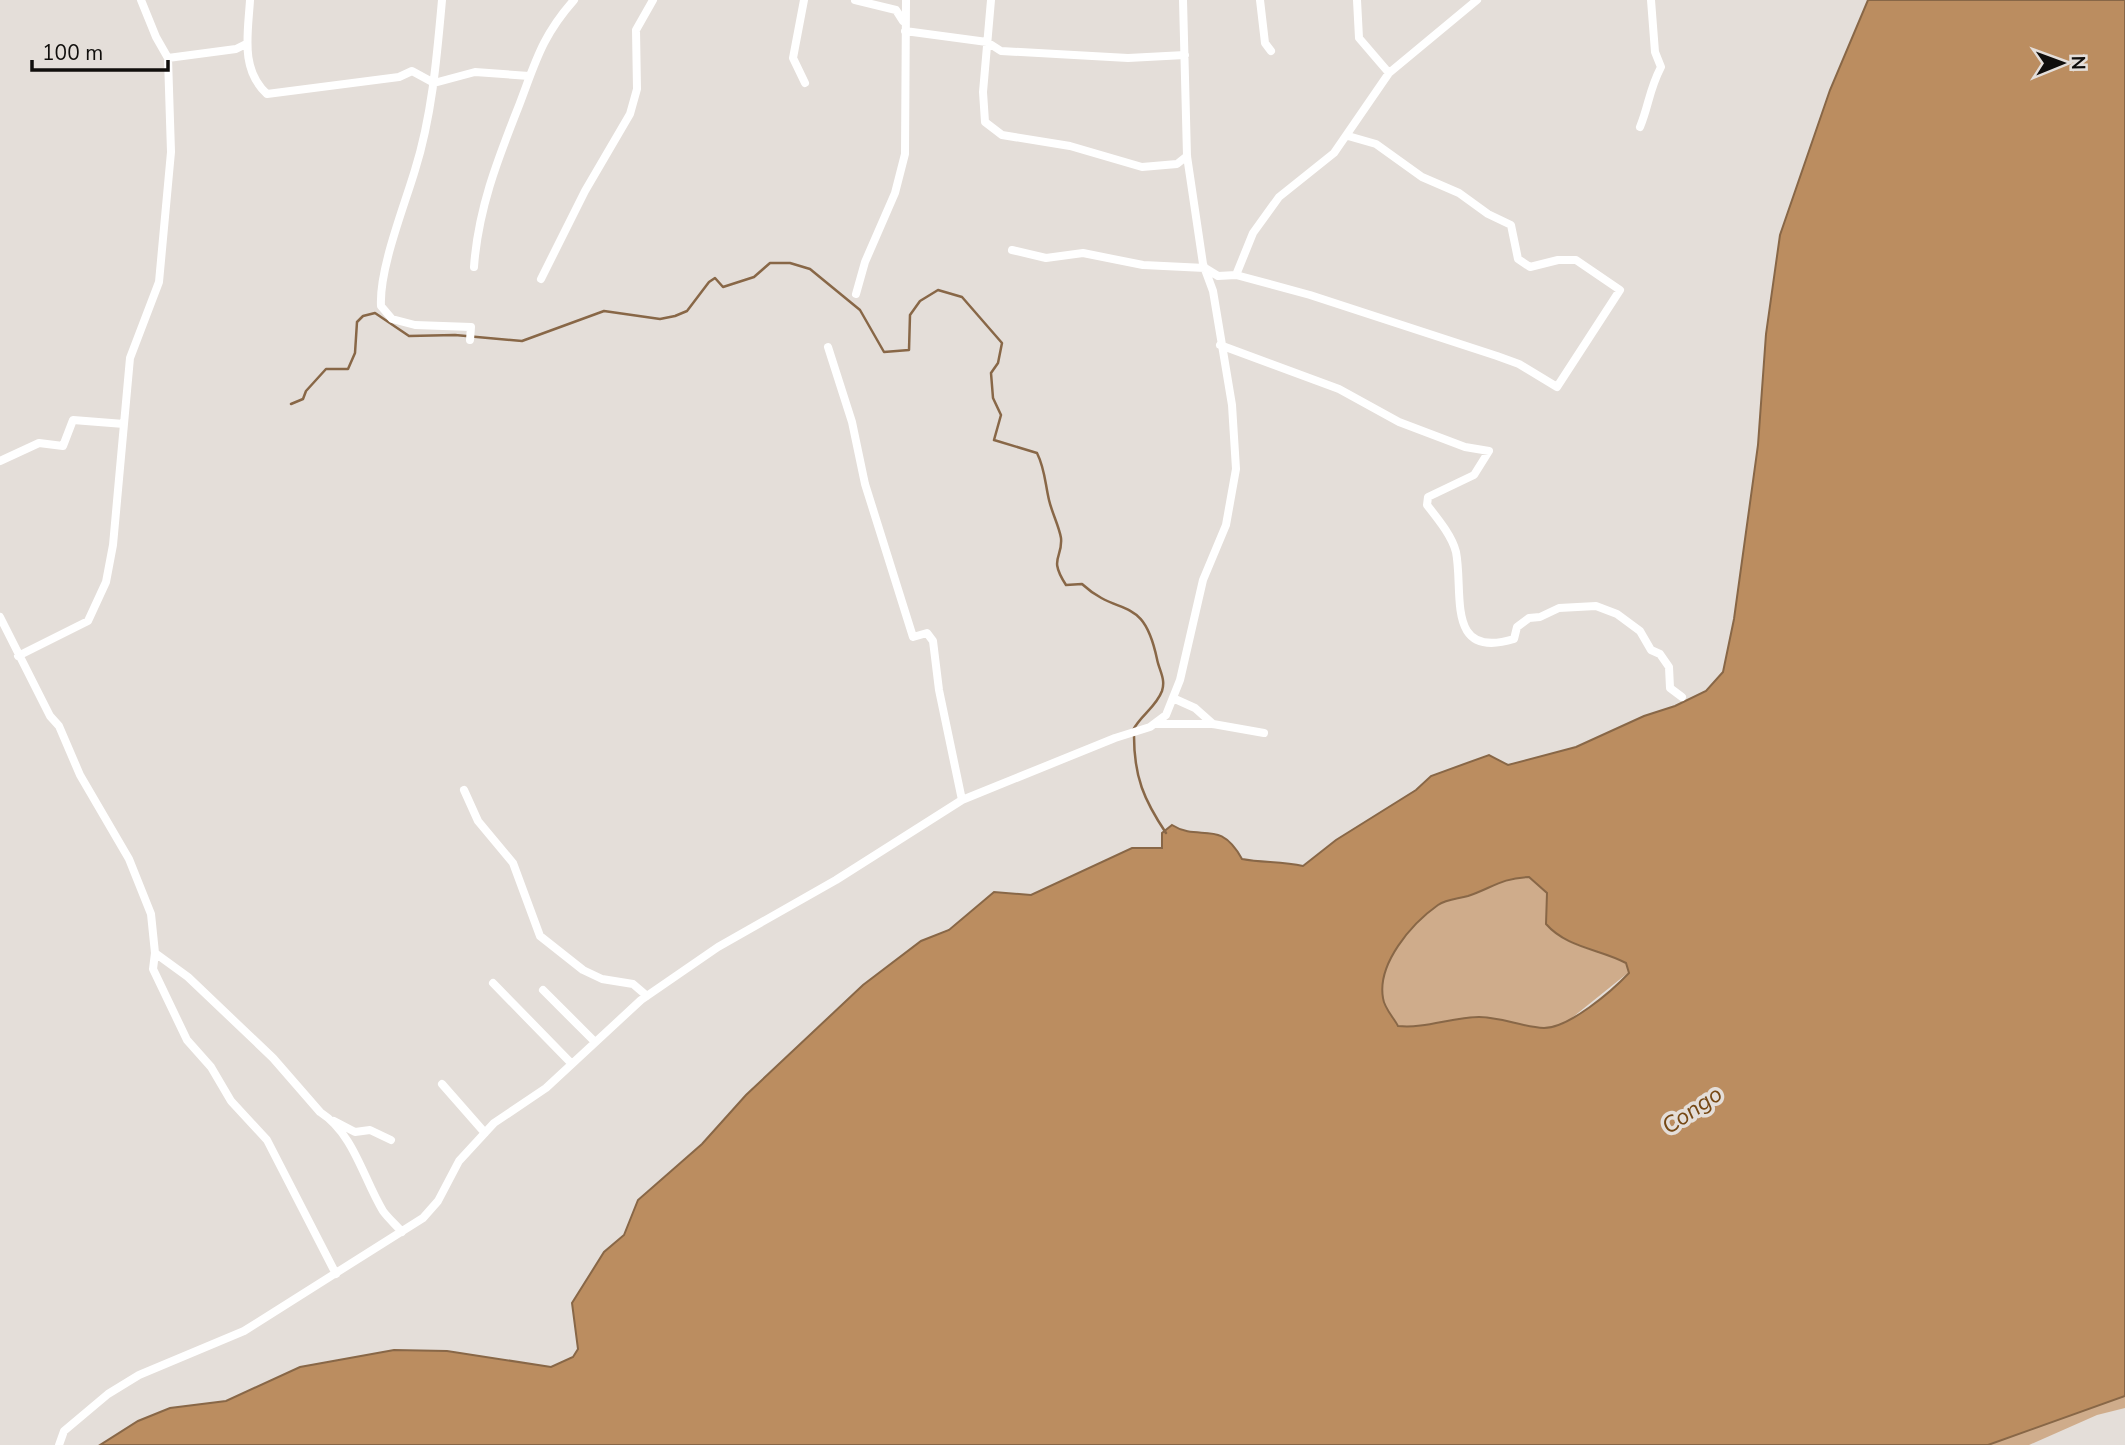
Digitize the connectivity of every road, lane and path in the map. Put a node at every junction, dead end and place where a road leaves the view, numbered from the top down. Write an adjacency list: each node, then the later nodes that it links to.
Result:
1 (141, 0): 20 (street)
2 (250, 0): 17 (street)
3 (442, 0): 23 (street)
4 (574, 0): 22 (street)
5 (653, 0): 32 (street)
6 (804, 0): 24 (street)
7 (855, 0): 15 (street)
8 (906, 0): 15 (street)
9 (991, 0): 16 (street)
10 (1183, 0): 19 (street)
11 (1260, 0): 18 (street)
12 (1357, 0): 21 (street)
13 (1477, 0): 21 (street)
14 (1651, 0): 25 (street)
15 (905, 30): 16 (street); 33 (street)
16 (987, 42): 19 (street); 27 (street)
17 (246, 44): 20 (street); 23 (street)
18 (1271, 51)
19 (1185, 55): 27 (street)
20 (169, 58): 37 (street)
21 (1389, 74): 26 (street)
22 (529, 76): 23 (street); 29 (street)
23 (434, 83): 34 (street)
24 (805, 83)
25 (1640, 127)
26 (1348, 136): 31 (street); 31 (street)
27 (1187, 156): 30 (street)
28 (1012, 250): 30 (street)
29 (474, 267)
30 (1205, 268): 31 (street); 35 (street)
31 (1236, 275)
32 (541, 279)
33 (856, 294)
34 (470, 340)
35 (1220, 345): 41 (street); 42 (street)
36 (828, 347): 47 (street)
37 (124, 424): 38 (street); 40 (street)
38 (0, 461)
39 (0, 617): 40 (street)
40 (19, 656): 48 (street)
41 (1682, 697)
42 (1175, 699): 43 (street); 44 (street)
43 (1155, 724): 44 (street); 47 (street)
44 (1213, 724): 45 (street)
45 (1264, 733)
46 (464, 790): 51 (street)
47 (962, 800): 51 (street)
48 (155, 953): 55 (street); 59 (street)
49 (493, 984): 53 (street)
50 (543, 990): 52 (street)
51 (647, 996): 52 (street)
52 (594, 1041): 53 (street)
53 (571, 1063): 56 (street)
54 (442, 1084): 56 (street)
55 (329, 1118): 57 (street); 58 (street)
56 (485, 1133): 58 (street)
57 (391, 1140)
58 (402, 1232): 59 (street)
59 (336, 1274): 60 (street)
60 (59, 1445)

